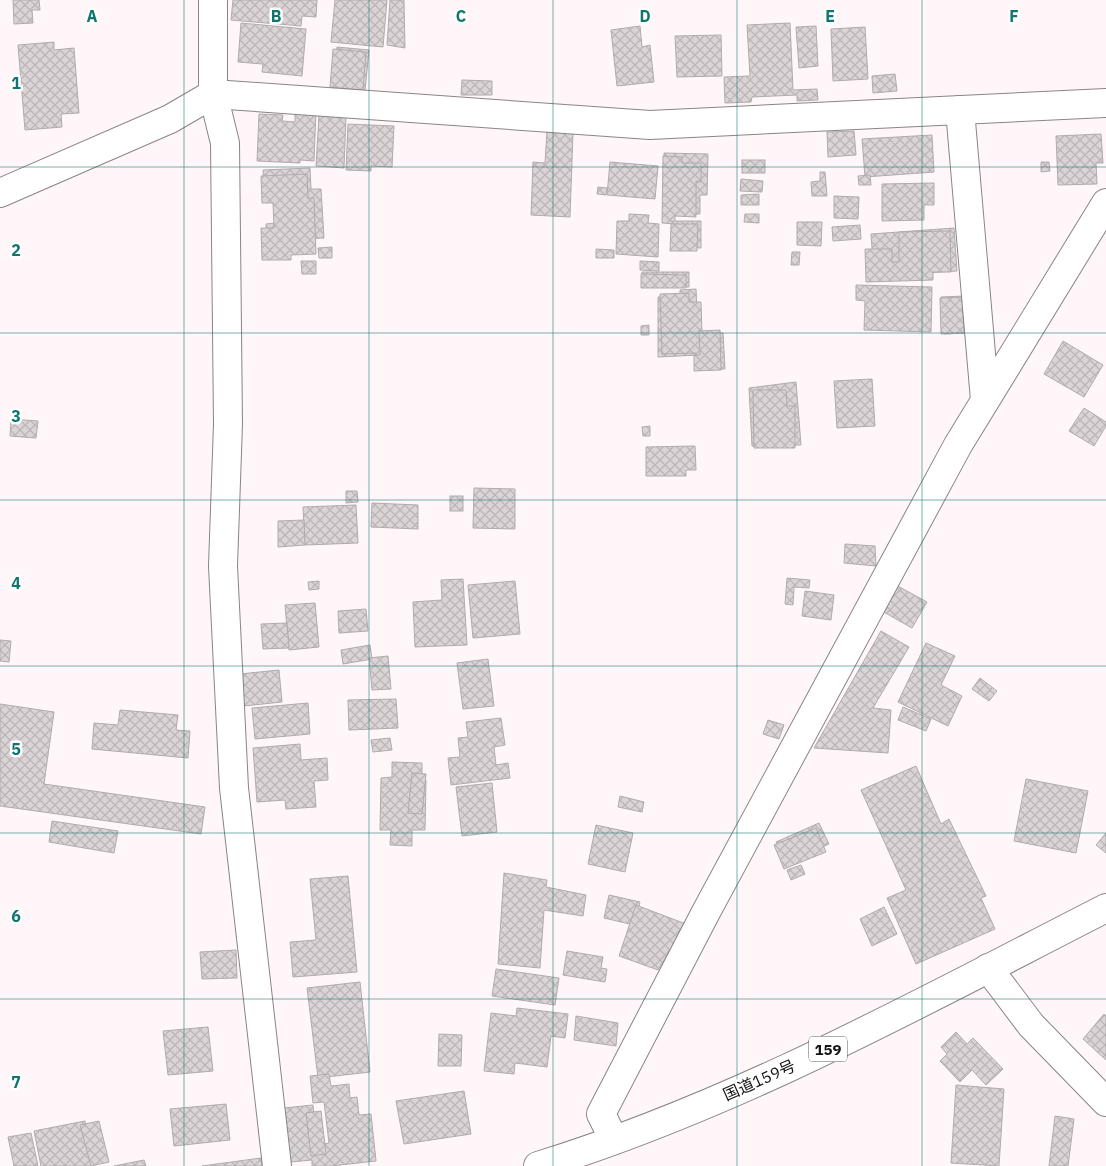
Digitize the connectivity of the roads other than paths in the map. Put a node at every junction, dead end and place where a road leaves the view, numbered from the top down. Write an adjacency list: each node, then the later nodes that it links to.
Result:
1 (213, 0): 2 (main road)
2 (213, 94): 4 (main road); 5 (main road); 13 (main road)
3 (1106, 103): 4 (main road)
4 (960, 110): 7 (main road)
5 (0, 193)
6 (1106, 203): 7 (main road)
7 (986, 400): 11 (main road)
8 (1106, 908): 9 (main road, 国道159号 / 159)
9 (988, 968): 10 (main road); 11 (main road, 国道159号 / 159)
10 (1106, 1102)
11 (614, 1140): 12 (main road, 国道159号 / 159)
12 (548, 1164)
13 (277, 1166)

